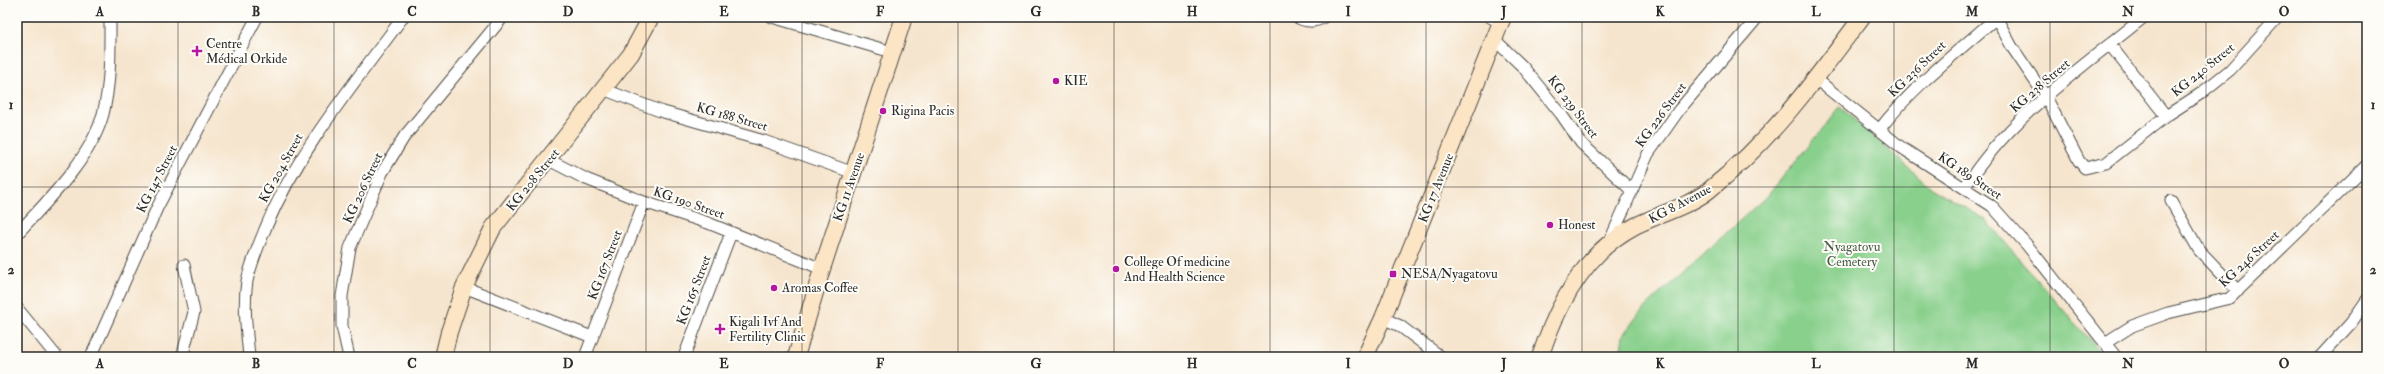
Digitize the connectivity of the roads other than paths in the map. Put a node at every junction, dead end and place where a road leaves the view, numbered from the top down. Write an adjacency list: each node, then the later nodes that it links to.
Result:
1 (110, 17): 32 (street)
2 (257, 17): 44 (street, KG 147 Street)
3 (403, 17): 46 (street, KG 204 Street)
4 (503, 17): 47 (street, KG 206 Street)
5 (651, 17): 20 (street, KG 208 Street)
6 (772, 17): 18 (street)
7 (904, 17): 18 (street, KG 11 Avenue)
8 (1296, 17): 9 (street)
9 (1324, 17)
10 (1758, 17): 28 (street, KG 226 Street)
11 (1862, 17): 19 (street, KG 8 Avenue)
12 (1996, 17): 21 (street); 23 (street, KG 236 Street)
13 (2144, 17): 17 (street, KG 238 Street)
14 (2278, 17): 22 (street, KG 240 Street)
15 (1498, 19): 16 (street, KG 17 Avenue)
16 (1495, 40): 28 (street, KG 239 Street); 40 (street, KG 17 Avenue)
17 (2110, 45): 21 (street, KG 238 Street); 22 (street)
18 (892, 52): 26 (street, KG 11 Avenue)
19 (1816, 79): 23 (street, KG 189 Street); 33 (street, KG 8 Avenue)
20 (603, 89): 24 (street, KG 208 Street); 26 (street, KG 188 Street)
21 (2046, 97): 22 (street, KG 240 Street); 27 (street, KG 238 Street)
22 (2166, 116)
23 (1879, 130): 27 (street, KG 189 Street)
24 (549, 160): 30 (street, KG 190 Street); 36 (street, KG 208 Street)
25 (2367, 165): 37 (street, KG 246 Street)
26 (854, 173): 35 (street, KG 11 Avenue)
27 (1965, 187): 42 (street, KG 189 Street)
28 (1631, 190): 33 (street, KG 226 Street)
29 (2171, 201): 37 (street)
30 (644, 202): 31 (street, KG 190 Street); 41 (street, KG 167 Street)
31 (731, 233): 35 (street, KG 190 Street); 50 (street, KG 165 Street)
32 (17, 234)
33 (1608, 244): 54 (street, KG 8 Avenue)
34 (184, 265): 45 (street)
35 (822, 269): 51 (street, KG 11 Avenue)
36 (464, 287): 41 (street); 48 (street, KG 208 Street)
37 (2238, 291): 42 (street, KG 246 Street)
38 (2367, 300): 56 (street)
39 (17, 308): 43 (street)
40 (1384, 318): 52 (street, KG 17 Avenue); 53 (street)
41 (592, 337): 49 (street, KG 167 Street)
42 (2105, 343): 55 (street, KG 189 Street)
43 (57, 357)
44 (91, 357)
45 (182, 357)
46 (249, 357)
47 (349, 357)
48 (443, 357)
49 (586, 357)
50 (684, 357)
51 (796, 357)
52 (1365, 357)
53 (1441, 357)
54 (1540, 357)
55 (2116, 357)
56 (2320, 357)

